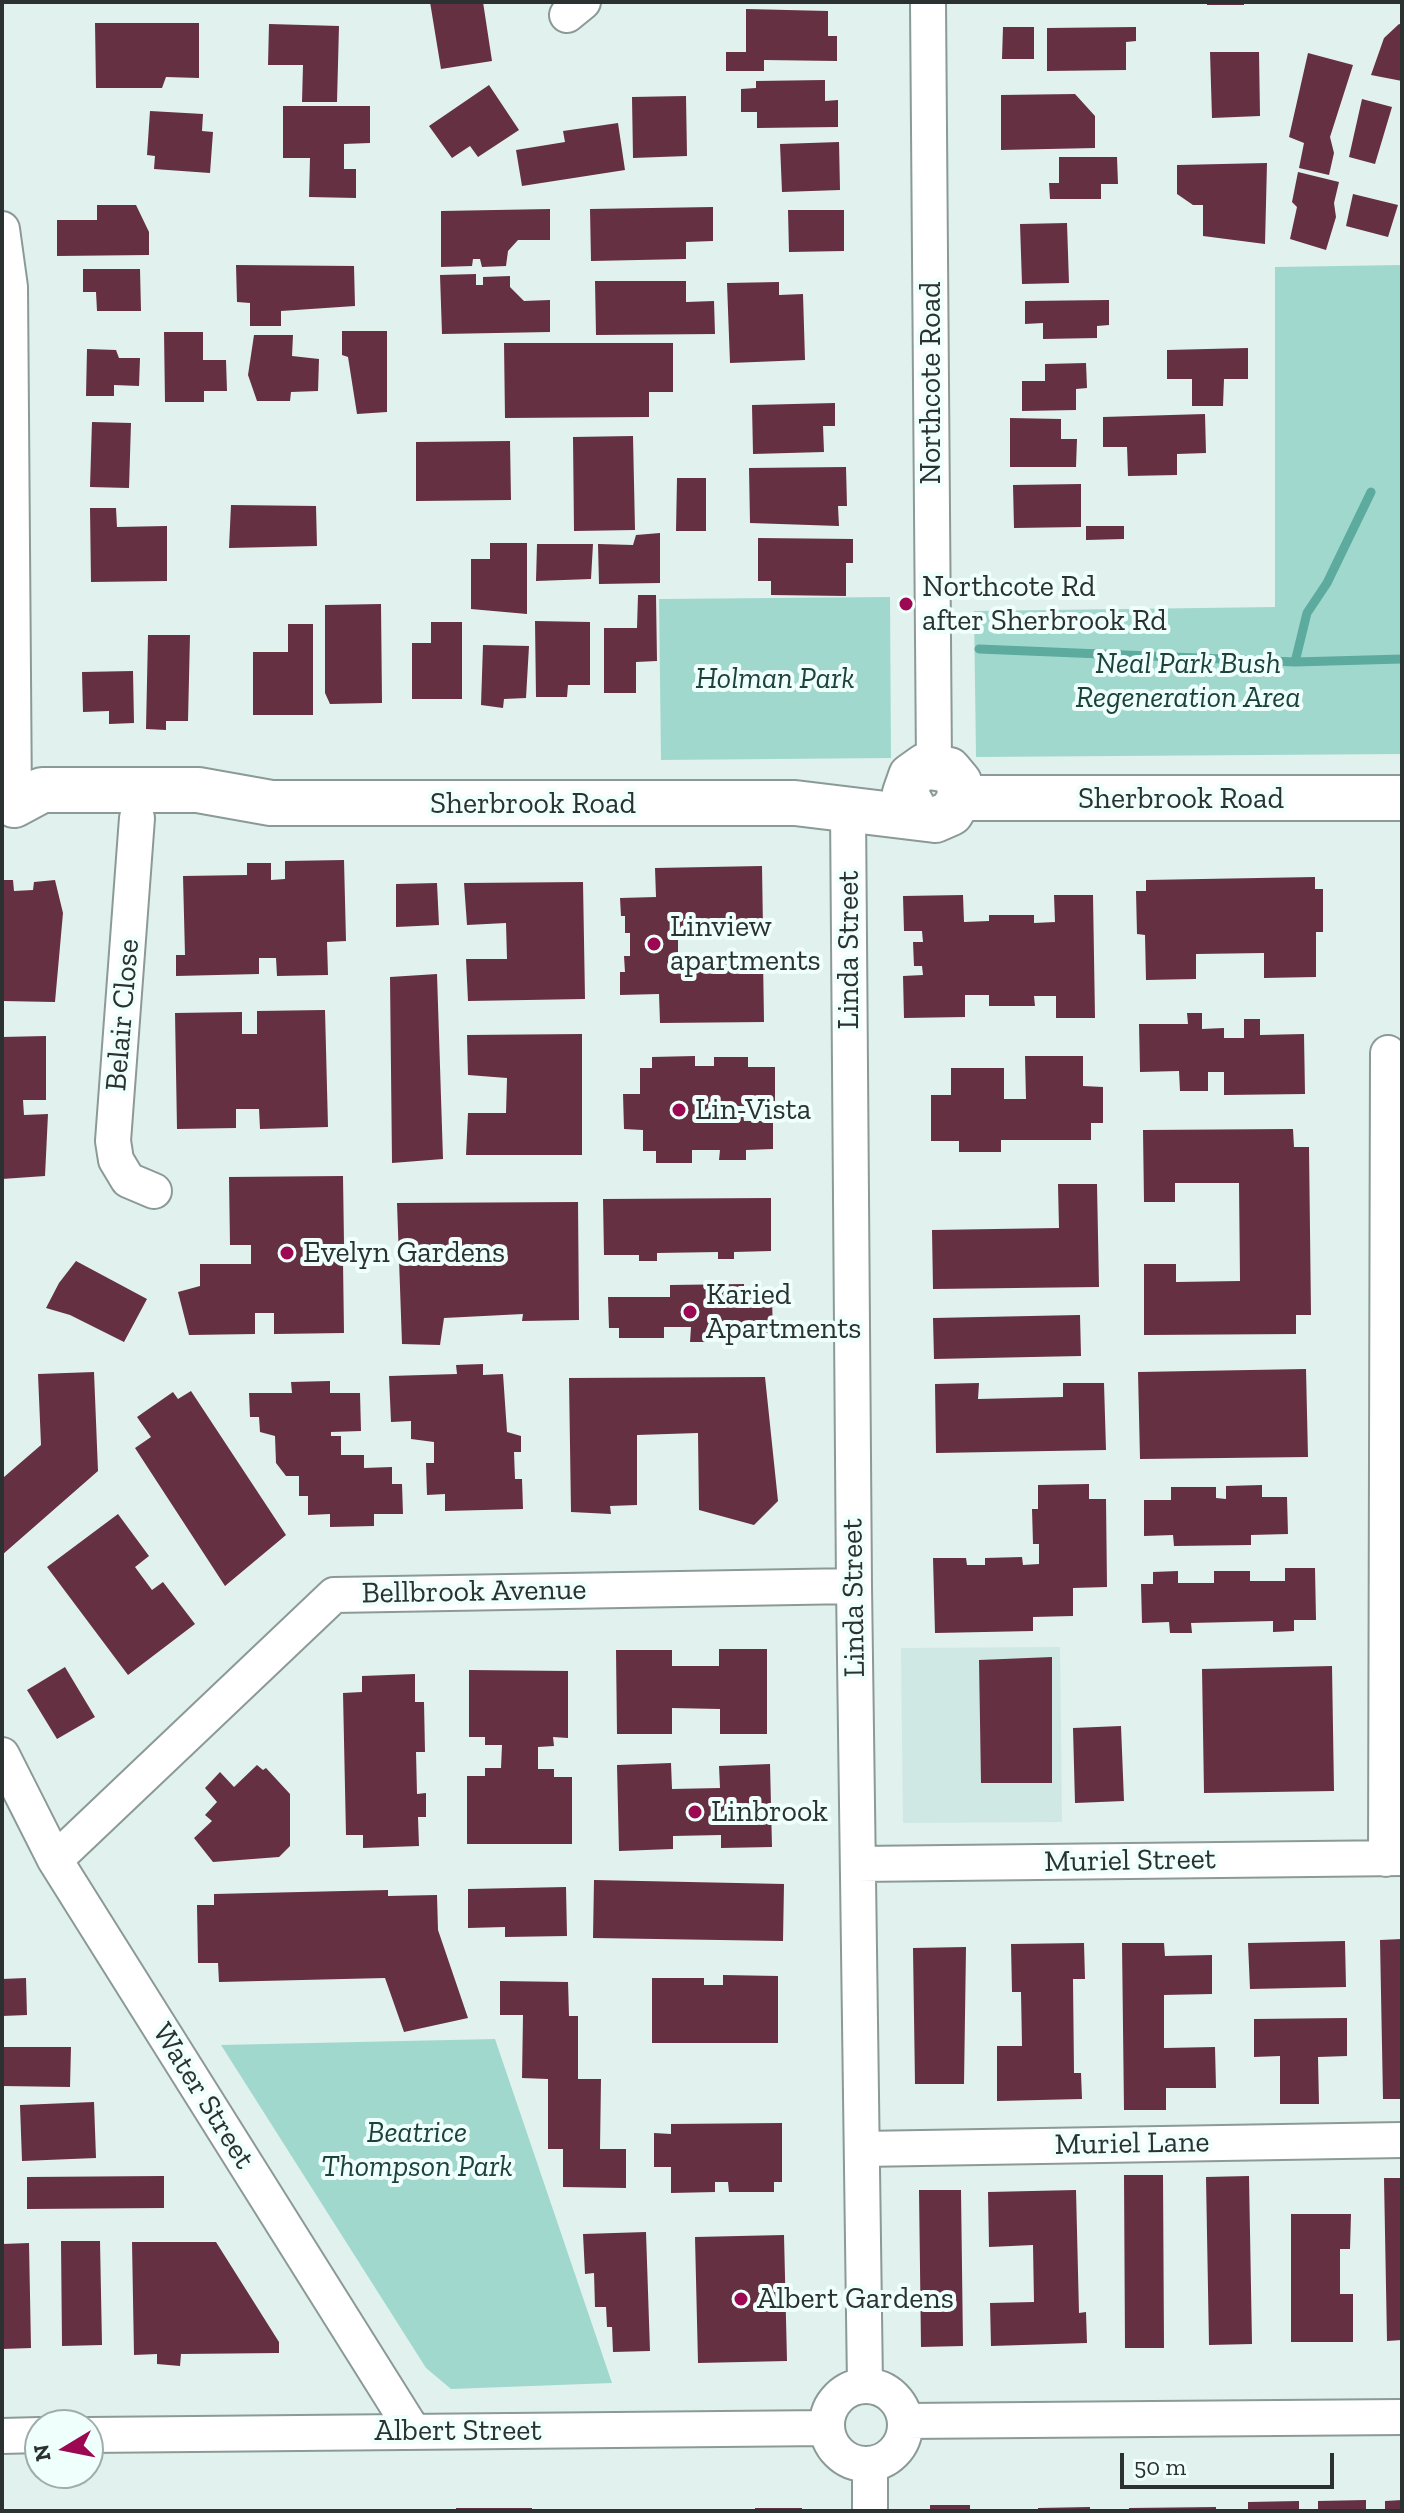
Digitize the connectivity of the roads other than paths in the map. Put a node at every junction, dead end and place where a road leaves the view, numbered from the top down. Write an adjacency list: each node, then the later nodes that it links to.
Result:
1 (928, 2): 3 (street, Northcote Road)
2 (2, 229): 7 (street)
3 (930, 790): 4 (main road, Sherbrook Road); 6 (main road, Sherbrook Road); 8 (main road, Sherbrook Road)
4 (1402, 798)
5 (271, 803): 6 (main road, Sherbrook Road); 7 (main road, Sherbrook Road); 9 (main road, Sherbrook Road)
6 (795, 803): 8 (main road, Sherbrook Road)
7 (8, 805): 9 (main road, Sherbrook Road)
8 (848, 809): 12 (street, Linda Street)
9 (137, 818): 11 (street, Belair Close)
10 (1388, 1053): 14 (street)
11 (154, 1191)
12 (854, 1586): 15 (street, Bellbrook Avenue); 16 (street, Linda Street)
13 (2, 1755): 15 (street, Water Street)
14 (1394, 1858): 16 (street, Muriel Street)
15 (55, 1860): 23 (street, Water Street)
16 (858, 1864): 18 (street, Linda Street)
17 (1402, 2140): 18 (street, Muriel Lane)
18 (862, 2149): 19 (street, Linda Street)
19 (865, 2386): 21 (street); 22 (street)
20 (1402, 2417): 21 (street)
21 (905, 2421): 27 (street)
22 (827, 2428): 23 (street, Albert Street); 27 (street)
23 (413, 2431): 25 (street, Albert Street)
24 (24, 2435): 26 (street)
25 (104, 2435)
26 (2, 2436)
27 (870, 2464): 28 (street)
28 (870, 2511)

